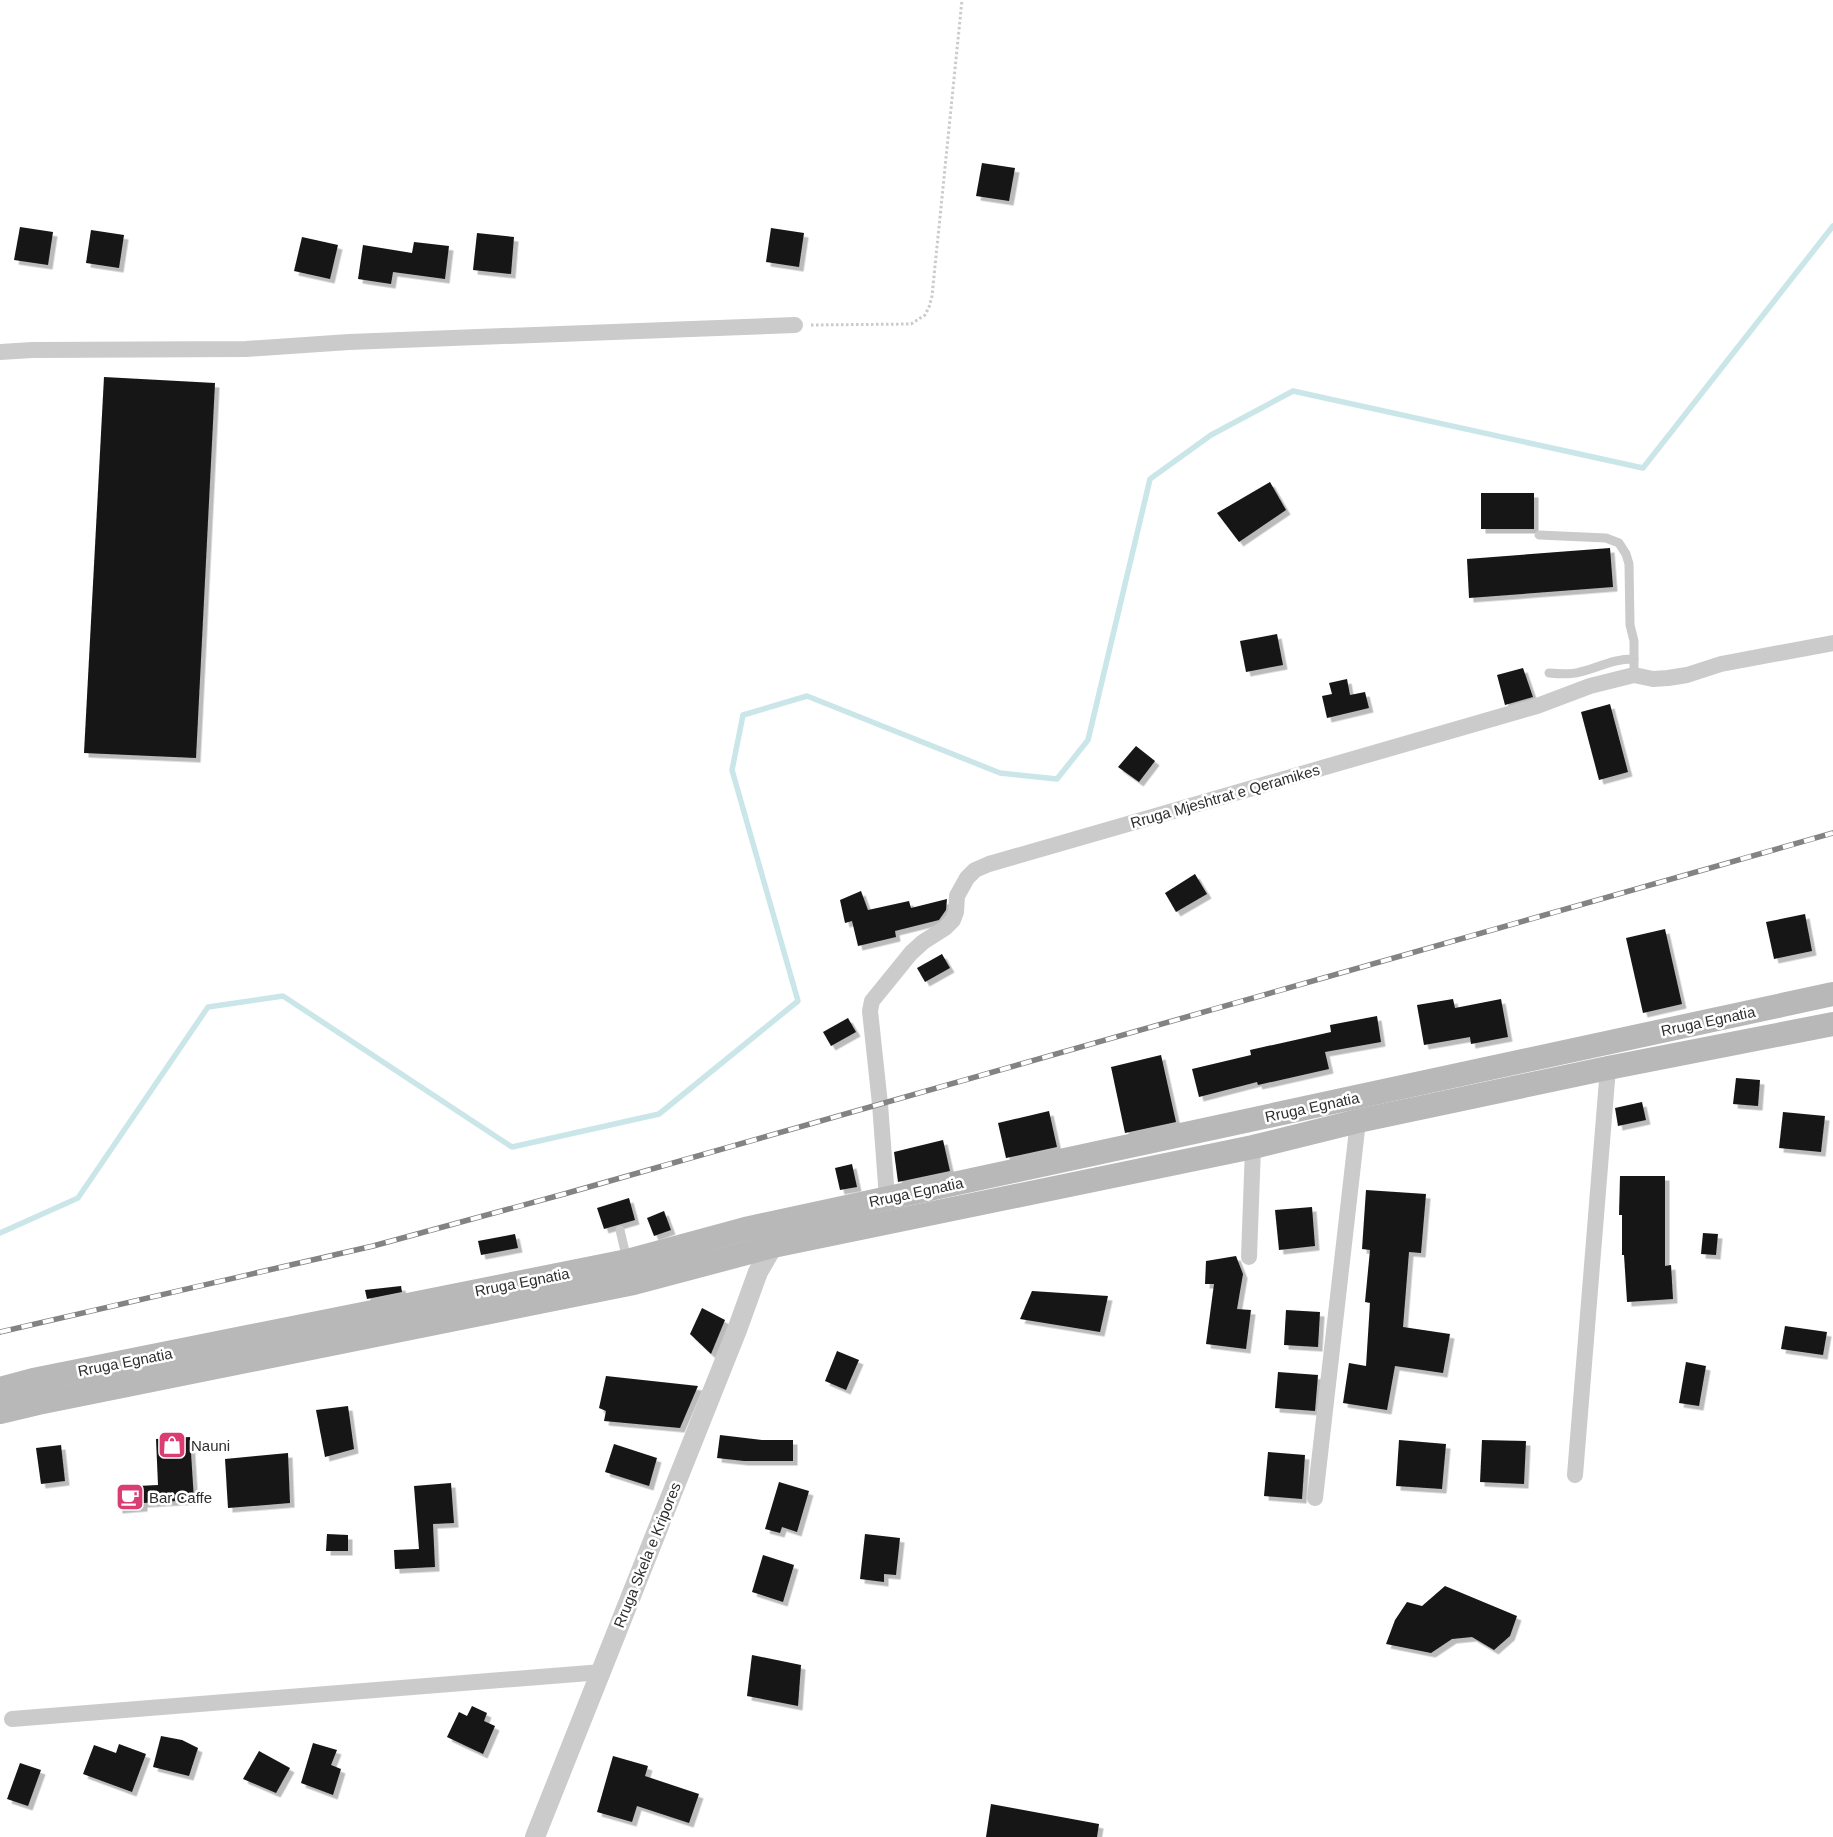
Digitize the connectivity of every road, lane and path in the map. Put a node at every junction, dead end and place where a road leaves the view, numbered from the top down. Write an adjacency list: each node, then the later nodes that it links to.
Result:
1 (962, 0): 2 (path)
2 (796, 325): 3 (street)
3 (0, 352)
4 (1539, 536): 6 (lane)
5 (1833, 643): 6 (street, Rruga Mjeshtrat e Qeramikes)
6 (1634, 667): 7 (lane); 13 (street, Rruga Mjeshtrat e Qeramikes)
7 (1548, 673)
8 (1833, 994): 13 (main road, Rruga Egnatia)
9 (1833, 1024): 10 (main road, Rruga Egnatia)
10 (1608, 1068): 11 (main road, Rruga Egnatia); 22 (street)
11 (1358, 1121): 12 (main road, Rruga Egnatia); 23 (street)
12 (1253, 1147): 16 (main road, Rruga Egnatia); 17 (street)
13 (887, 1198): 16 (main road, Rruga Egnatia)
14 (745, 1229): 16 (main road, Rruga Egnatia); 18 (main road, Rruga Egnatia); 19 (street)
15 (620, 1230): 18 (lane)
16 (771, 1235): 19 (main road, Rruga Egnatia)
17 (1249, 1257)
18 (627, 1260): 20 (main road, Rruga Egnatia)
19 (753, 1262): 21 (main road, Rruga Egnatia); 24 (street, Rruga Skela e Kripores)
20 (0, 1388)
21 (0, 1412)
22 (1575, 1475)
23 (1315, 1498)
24 (602, 1672): 25 (street); 26 (street, Rruga Skela e Kripores)
25 (12, 1720)
26 (535, 1837)

